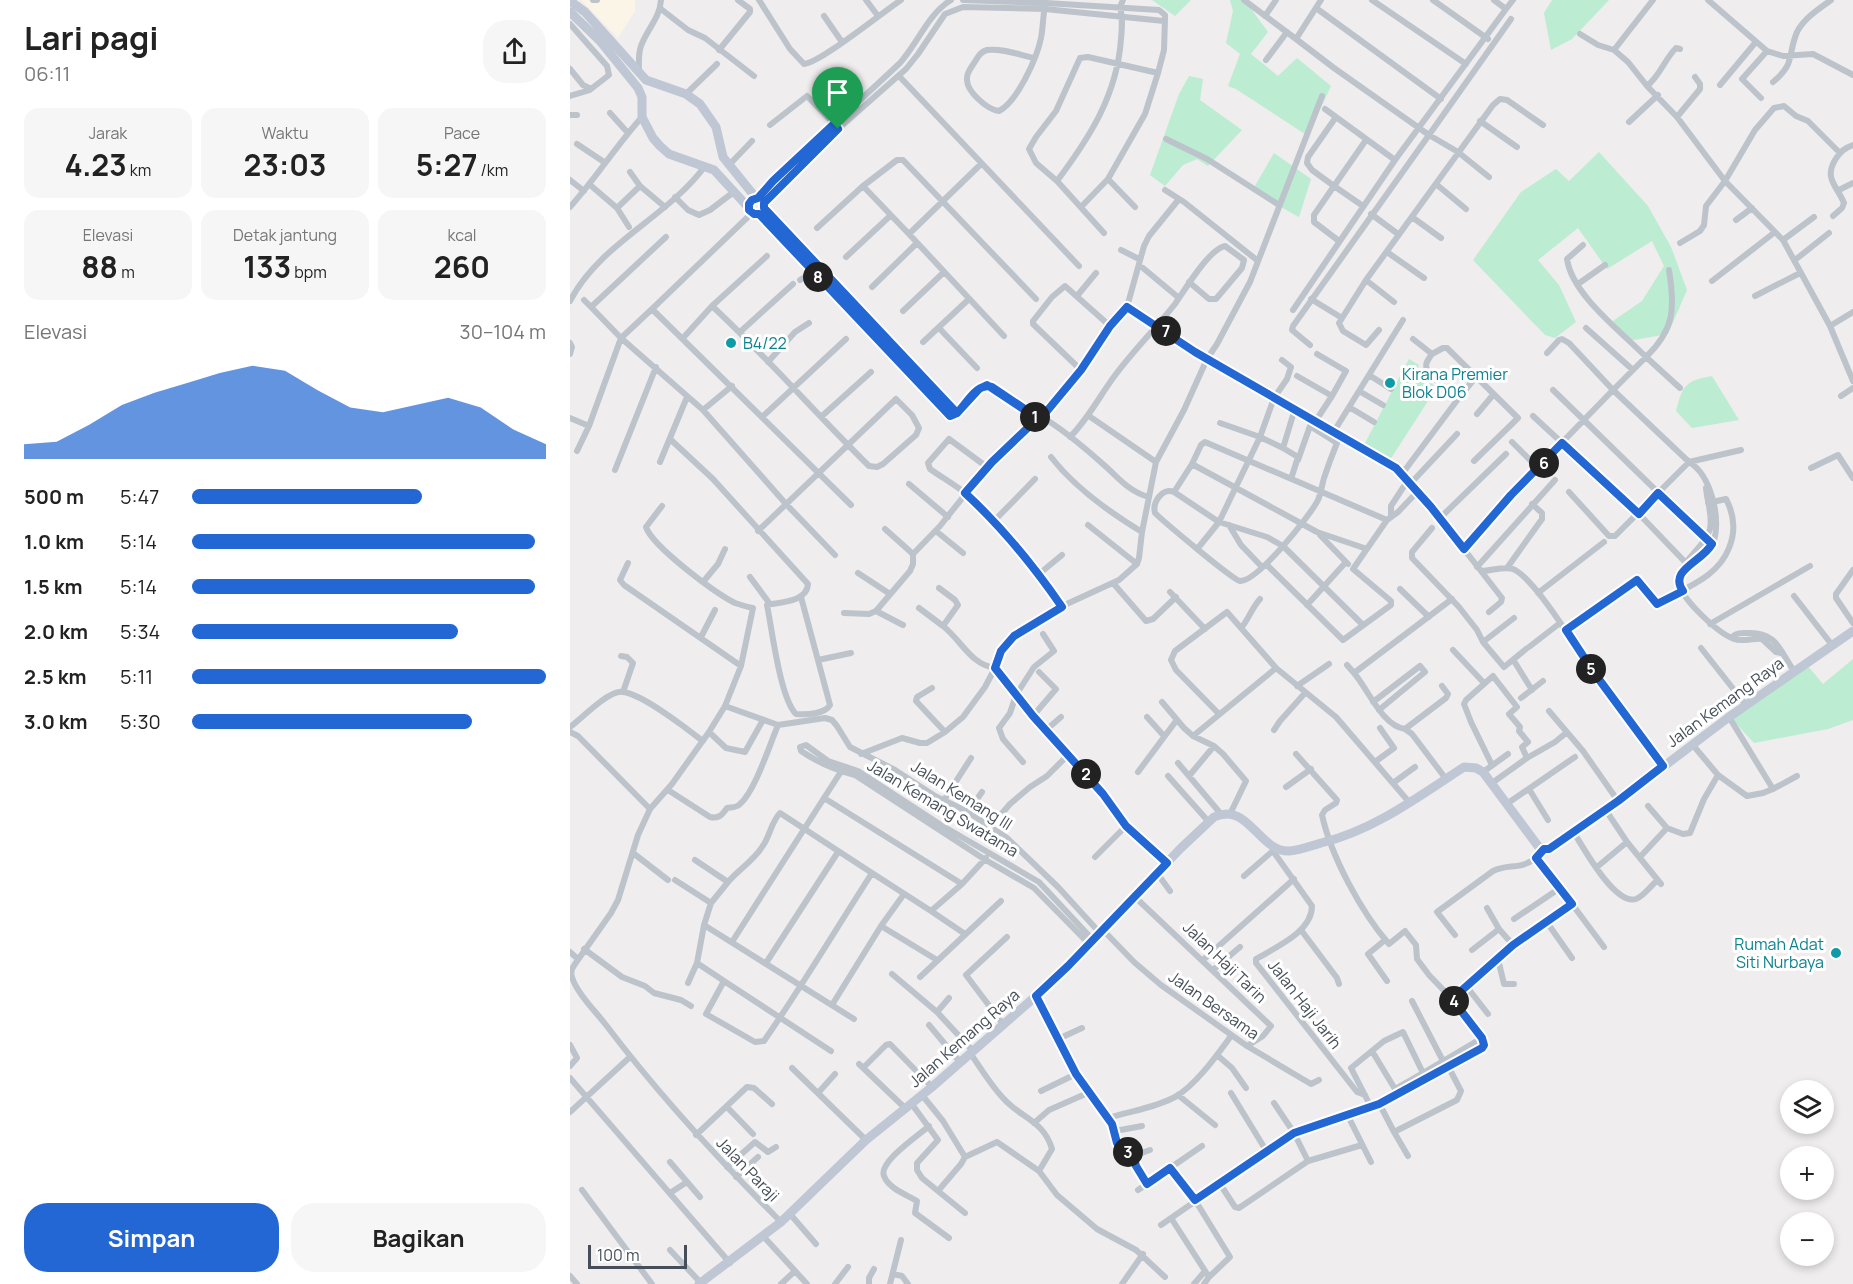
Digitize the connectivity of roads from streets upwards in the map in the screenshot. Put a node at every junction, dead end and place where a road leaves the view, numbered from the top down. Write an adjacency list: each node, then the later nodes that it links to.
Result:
1 (662, 0): 23 (street)
2 (738, 0): 42 (street)
3 (759, 0): 37 (street)
4 (866, 0): 27 (street)
5 (901, 0): 27 (street)
6 (951, 0): 79 (street)
7 (963, 0): 20 (street)
8 (1123, 0): 21 (street)
9 (1244, 0): 29 (street)
10 (1276, 0): 29 (street)
11 (1321, 0): 22 (street)
12 (1372, 0): 49 (street)
13 (1433, 0): 35 (street)
14 (1494, 0): 24 (street)
15 (1513, 0): 24 (street)
16 (1653, 0): 43 (street)
17 (1708, 0): 39 (street)
18 (1831, 0): 45 (street)
19 (570, 1): 41 (street)
20 (1045, 6): 21 (street); 28 (street); 46 (street); 56 (street)
21 (1120, 7): 28 (street); 31 (street)
22 (1316, 8): 36 (street); 69 (street)
23 (661, 9): 42 (street); 52 (street)
24 (1506, 9): 35 (street)
25 (570, 12): 41 (street)
26 (824, 16): 37 (street)
27 (878, 16): 37 (street)
28 (1123, 16): 31 (street); 50 (street)
29 (1265, 16): 33 (street)
30 (1512, 19): 38 (street)
31 (1164, 21): 53 (street)
32 (570, 24): 62 (street)
33 (1287, 32): 36 (street); 47 (street)
34 (1580, 34): 43 (street)
35 (1485, 37): 38 (street); 49 (street)
36 (1296, 39): 80 (street)
37 (842, 42)
38 (1493, 43): 82 (street)
39 (1755, 43): 44 (street); 61 (street)
40 (1680, 48): 60 (street)
41 (616, 50): 52 (street); 67 (street)
42 (719, 50): 55 (street)
43 (1614, 50): 60 (street)
44 (1767, 51): 45 (street); 68 (street)
45 (1791, 56): 54 (street); 58 (street)
46 (1034, 58): 46 (street)
47 (1266, 60)
48 (717, 64): 63 (street)
49 (1466, 64): 69 (street)
50 (1119, 65): 53 (street); 100 (street); 100 (street)
51 (570, 69): 62 (street)
52 (637, 69): 59 (street)
53 (1158, 74): 98 (street)
54 (1853, 75)
55 (754, 76)
56 (899, 76): 79 (street); 94 (street)
57 (1695, 77): 74 (street)
58 (1773, 82)
59 (657, 85): 63 (street); 67 (street)
60 (1647, 86): 64 (street)
61 (1720, 86)
62 (591, 89): 65 (street)
63 (686, 94): 92 (street)
64 (1658, 95): 74 (street); 76 (street)
65 (570, 96)
66 (1322, 96): 115 (street)
67 (642, 97): 72 (street)
68 (1761, 98)
69 (1441, 99): 80 (street)
70 (1325, 109): 73 (street)
71 (610, 113): 81 (street)
72 (642, 117): 81 (street); 95 (street)
73 (1336, 117): 84 (street); 107 (street)
74 (1677, 117): 101 (street)
75 (1480, 121): 78 (street); 88 (street); 89 (street)
76 (1629, 122)
77 (770, 125): 79 (street)
78 (1543, 125)
79 (836, 126): 116 (street)
80 (1418, 128): 82 (street); 91 (street)
81 (628, 133): 93 (street)
82 (1429, 135): 89 (street); 125 (street)
83 (1166, 139): 115 (street)
84 (1366, 140): 91 (street); 107 (street)
85 (752, 141): 92 (street)
86 (577, 144): 93 (street)
87 (1853, 145): 90 (street)
88 (1517, 147)
89 (1458, 152): 97 (street); 104 (street)
90 (1840, 153): 101 (street); 109 (street)
91 (1395, 160): 117 (street)
92 (727, 161): 95 (street); 116 (street)
93 (604, 162): 103 (street)
94 (981, 164): 114 (street); 153 (street)
95 (709, 168): 111 (street); 112 (street)
96 (630, 172): 105 (street)
97 (1489, 177)
98 (1108, 179): 120 (street); 121 (street)
99 (570, 180): 110 (street)
100 (1057, 181): 120 (street)
101 (1725, 182): 123 (street); 143 (street)
102 (1853, 183): 109 (street)
103 (589, 184): 110 (street); 122 (street)
104 (1436, 184): 124 (street); 128 (street)
105 (640, 186): 119 (street); 122 (street)
106 (863, 186): 114 (street); 126 (street); 132 (street)
107 (1334, 186): 117 (street); 141 (street)
108 (1165, 190): 113 (street)
109 (1839, 190): 127 (street)
110 (584, 191): 118 (street)
111 (735, 191): 112 (street); 116 (street)
112 (675, 197): 119 (street)
113 (1179, 199): 149 (street); 151 (street)
114 (942, 201): 136 (street); 170 (street)
115 (1279, 205): 151 (street)
116 (757, 206): 156 (street); 178 (street); 234 (street)
117 (1363, 206): 141 (street)
118 (570, 207)
119 (665, 207): 173 (street)
120 (1081, 207): 133 (street)
121 (1135, 207)
122 (617, 208): 131 (street)
123 (1752, 208): 130 (street); 134 (street)
124 (1466, 209)
125 (1371, 214): 137 (street); 171 (street)
126 (890, 216): 136 (street); 148 (street)
127 (1833, 216)
128 (1412, 217): 137 (street); 139 (street)
129 (1814, 217): 140 (street)
130 (1736, 220)
131 (629, 227)
132 (818, 228)
133 (1104, 232)
134 (1775, 232): 140 (street); 162 (street)
135 (1829, 233): 150 (street)
136 (909, 234): 142 (street)
137 (1398, 234): 146 (street)
138 (666, 237): 177 (street)
139 (1441, 238)
140 (1783, 240): 150 (street)
141 (1339, 241): 179 (street)
142 (917, 243): 157 (street); 165 (street)
143 (1680, 243)
144 (1583, 245): 164 (street)
145 (1121, 250): 149 (street)
146 (1387, 252): 160 (street); 161 (street)
147 (767, 256): 175 (street)
148 (846, 257)
149 (1139, 259): 176 (street)
150 (1795, 260): 159 (street)
151 (1258, 261): 205 (street)
152 (1605, 265): 164 (street)
153 (1079, 266)
154 (1143, 268): 168 (street)
155 (1669, 270): 204 (street)
156 (813, 272): 191 (street); 234 (street)
157 (943, 273): 169 (street); 180 (street)
158 (1095, 273): 166 (street)
159 (1800, 273): 167 (street); 186 (street)
160 (1424, 278)
161 (1366, 280): 174 (street); 182 (street)
162 (1712, 280)
163 (1189, 282): 163 (street); 168 (street)
164 (1578, 284): 204 (street)
165 (872, 287)
166 (1077, 296): 184 (street); 210 (street)
167 (1755, 296)
168 (1179, 298): 185 (street)
169 (969, 299): 188 (street); 192 (street)
170 (1036, 299)
171 (1311, 299): 182 (street); 199 (street)
172 (584, 300): 177 (street)
173 (570, 301)
174 (1394, 302)
175 (712, 306): 191 (street); 194 (street)
176 (1127, 307): 184 (street); 185 (street)
177 (591, 308): 193 (street)
178 (652, 309): 193 (street); 194 (street)
179 (1293, 310)
180 (903, 311)
181 (1853, 312): 186 (street)
182 (1342, 318): 190 (street)
183 (1403, 320): 213 (street)
184 (1110, 326): 210 (street)
185 (1156, 326): 205 (street); 238 (street)
186 (1830, 326): 216 (street)
187 (801, 328): 207 (street)
188 (939, 328): 197 (street); 209 (street)
189 (1586, 328): 211 (street)
190 (1379, 330)
191 (740, 332): 207 (street)
192 (1004, 336)
193 (621, 338): 208 (street); 247 (street)
194 (682, 338): 217 (street)
195 (846, 339): 218 (street)
196 (1413, 339): 203 (street)
197 (923, 342)
198 (570, 343): 201 (street)
199 (1310, 345)
200 (1547, 353): 223 (street)
201 (570, 354)
202 (1317, 354): 226 (street)
203 (1432, 354): 215 (street); 230 (street)
204 (1646, 357): 211 (street); 219 (street)
205 (1207, 359): 229 (street); 265 (street)
206 (1282, 360): 229 (street)
207 (768, 362): 218 (street)
208 (656, 367): 228 (street); 271 (street)
209 (977, 368)
210 (1081, 370): 241 (street)
211 (1633, 370): 223 (street)
212 (871, 372): 237 (street)
213 (1369, 375): 221 (street); 224 (street)
214 (1297, 376): 226 (street)
215 (1475, 378): 225 (street); 230 (street)
216 (1853, 381)
217 (732, 386): 233 (street); 240 (street)
218 (795, 388): 237 (street); 240 (street)
219 (1680, 388)
220 (1853, 388): 227 (street)
221 (1391, 389)
222 (1553, 390): 243 (street)
223 (1613, 390): 243 (street); 266 (street)
224 (1359, 391): 231 (street); 232 (street)
225 (1493, 395): 235 (street); 263 (street)
226 (1332, 396): 244 (street)
227 (1841, 396)
228 (687, 397): 233 (street); 252 (street)
229 (1274, 398): 244 (street); 251 (street)
230 (1458, 399): 273 (street)
231 (1383, 405)
232 (1349, 407): 245 (street); 248 (street)
233 (703, 410): 289 (street)
234 (957, 413): 241 (street)
235 (1477, 414)
236 (1293, 415): 256 (street)
237 (822, 416): 255 (street)
238 (1089, 416): 250 (street); 265 (street)
239 (1533, 416): 254 (street)
240 (762, 417): 272 (street)
241 (1040, 417): 250 (street); 268 (street)
242 (570, 418): 247 (street)
243 (1584, 420): 254 (street); 286 (street)
244 (1315, 422): 248 (street)
245 (1374, 422)
246 (1220, 423): 251 (street)
247 (589, 426): 258 (street)
248 (1333, 433): 273 (street)
249 (1456, 434): 278 (street)
250 (1070, 437): 287 (street)
251 (1260, 437): 256 (street); 262 (street)
252 (670, 439): 264 (street); 304 (street)
253 (1512, 442): 269 (street)
254 (1562, 443): 269 (street); 293 (street)
255 (849, 444): 255 (street); 272 (street)
256 (1283, 448): 261 (street)
257 (1741, 450): 266 (street)
258 (577, 451)
259 (1506, 454): 296 (street)
260 (1051, 457): 306 (street)
261 (1298, 460): 276 (street); 283 (street)
262 (1249, 461): 267 (street); 276 (street); 280 (street)
263 (1474, 461)
264 (660, 462)
265 (1156, 462): 287 (street)
266 (1689, 462): 286 (street); 288 (street)
267 (1192, 464): 280 (street); 282 (street)
268 (987, 467): 285 (street); 285 (street)
269 (1538, 468): 315 (street)
270 (1811, 468): 274 (street)
271 (615, 470)
272 (818, 473): 289 (street); 291 (street)
273 (1402, 474): 278 (street)
274 (1853, 478)
275 (1035, 479): 297 (street)
276 (1291, 479): 283 (street)
277 (1555, 480): 290 (street)
278 (1409, 482): 281 (street); 295 (street)
279 (909, 484): 294 (street)
280 (1236, 488): 298 (street); 299 (street)
281 (1418, 491): 295 (street); 296 (street)
282 (1174, 492): 298 (street); 312 (street)
283 (1320, 492): 295 (street); 299 (street)
284 (1569, 492): 293 (street)
285 (965, 493): 294 (street); 297 (street)
286 (1658, 493): 293 (street); 308 (street)
287 (1149, 497): 306 (street)
288 (1711, 503): 308 (street); 310 (street); 338 (street)
289 (786, 504): 304 (street); 318 (street)
290 (1532, 504): 326 (street); 328 (street)
291 (851, 505)
292 (662, 506): 333 (street)
293 (1639, 514): 323 (street)
294 (948, 517): 305 (street)
295 (1389, 518): 314 (street)
296 (1440, 518): 315 (street)
297 (995, 520): 331 (street)
298 (1220, 522): 301 (street); 312 (street)
299 (1302, 524): 307 (street); 311 (street)
300 (1088, 525): 322 (street)
301 (1229, 525): 311 (street); 324 (street)
302 (1432, 528): 344 (street)
303 (885, 529): 317 (street)
304 (758, 531): 342 (street)
305 (936, 531): 316 (street); 317 (street)
306 (1142, 532): 322 (street)
307 (1317, 532): 314 (street); 320 (street)
308 (1706, 539): 310 (street); 323 (street)
309 (1604, 542): 340 (street)
310 (1712, 544): 323 (street)
311 (1284, 546): 324 (street); 335 (street)
312 (1198, 548): 324 (street)
313 (725, 549): 333 (street)
314 (1367, 549): 327 (street)
315 (1464, 549): 328 (street)
316 (963, 553)
317 (913, 554): 339 (street)
318 (835, 555)
319 (1062, 555): 331 (street)
320 (1346, 562): 327 (street); 335 (street)
321 (628, 563): 366 (street)
322 (1137, 564): 334 (street)
323 (1687, 564): 338 (street)
324 (1264, 565): 346 (street)
325 (1810, 566): 357 (street)
326 (1507, 568): 328 (street); 340 (street)
327 (1353, 569): 359 (street)
328 (1479, 569): 351 (street)
329 (1853, 570): 356 (street)
330 (858, 573): 339 (street)
331 (1039, 574): 347 (street)
332 (750, 577): 345 (street)
333 (703, 582): 377 (street)
334 (1113, 583): 347 (street); 362 (street)
335 (1324, 586): 346 (street); 359 (street)
336 (939, 588): 360 (street)
337 (1400, 589): 353 (street)
338 (1683, 591): 357 (street); 363 (street)
339 (890, 594): 350 (street)
340 (1538, 594): 355 (street)
341 (1794, 596): 368 (street)
342 (801, 597): 345 (street); 373 (street)
343 (1260, 599): 361 (street)
344 (1452, 599): 353 (street); 367 (street)
345 (770, 604): 373 (street)
346 (1306, 605): 359 (street)
347 (1062, 607): 378 (street)
348 (919, 608): 360 (street)
349 (715, 610): 366 (street)
350 (876, 611): 352 (street); 358 (street)
351 (1489, 612)
352 (844, 613)
353 (1429, 617): 382 (street)
354 (1514, 618): 367 (street)
355 (1560, 623): 363 (street); 374 (street)
356 (1853, 623)
357 (1710, 624): 380 (street)
358 (903, 625)
359 (1363, 625)
360 (943, 626): 378 (street)
361 (1242, 627): 362 (street); 379 (street)
362 (1205, 629): 399 (street)
363 (1566, 630): 431 (street)
364 (1853, 631): 368 (street, Jalan Kemang Raya)
365 (1043, 634): 391 (street)
366 (701, 638): 377 (street)
367 (1483, 642): 374 (street)
368 (1832, 645): 380 (street, Jalan Kemang Raya)
369 (1701, 648): 395 (street)
370 (1453, 650): 384 (street)
371 (850, 653): 373 (street)
372 (621, 656): 389 (street)
373 (818, 660)
374 (1514, 661): 388 (street)
375 (1329, 664): 385 (street)
376 (1347, 665): 382 (street)
377 (741, 666): 396 (street)
378 (995, 668): 391 (street); 413 (street)
379 (1276, 668): 385 (street); 399 (street)
380 (1794, 671): 395 (street, Jalan Kemang Raya)
381 (1039, 672): 400 (street)
382 (1354, 673): 394 (street)
383 (1543, 681): 388 (street)
384 (1484, 683): 426 (street); 430 (street)
385 (1297, 686): 390 (street)
386 (1442, 686): 409 (street)
387 (932, 688): 413 (street)
388 (1532, 690): 392 (street)
389 (623, 692): 408 (street); 417 (street)
390 (1305, 693): 411 (street); 428 (street)
391 (1016, 695): 400 (street); 427 (street)
392 (1521, 698)
393 (1162, 702): 405 (street)
394 (1373, 702): 397 (street); 397 (street)
395 (1746, 705): 403 (street, Jalan Kemang Raya)
396 (725, 706): 404 (street, Jalan Kemang III); 412 (street)
397 (1379, 710): 409 (street)
398 (1549, 711): 414 (street)
399 (1220, 714): 416 (street)
400 (1033, 716): 410 (street)
401 (1061, 717): 410 (street)
402 (1147, 717): 415 (street)
403 (1729, 717): 418 (street, Jalan Kemang Raya); 446 (street)
404 (764, 720): 406 (street, Jalan Kemang III); 412 (street)
405 (1176, 721): 415 (street); 416 (street)
406 (778, 725): 420 (street, Jalan Kemang III); 447 (street)
407 (1380, 728): 428 (street)
408 (570, 729): 455 (street)
409 (1405, 729): 441 (street)
410 (1046, 730): 421 (street)
411 (1274, 730)
412 (709, 732): 417 (street)
413 (945, 732): 420 (street)
414 (1566, 733): 426 (street); 451 (street)
415 (1164, 736): 435 (street)
416 (1193, 736): 419 (street)
417 (704, 741): 447 (street)
418 (1692, 744): 431 (street, Jalan Kemang Raya); 437 (street)
419 (1214, 746): 439 (street); 458 (street)
420 (861, 754): 450 (street, Jalan Kemang III)
421 (1069, 754): 461 (street); 462 (street)
422 (1296, 754): 434 (street)
423 (1508, 754): 430 (street)
424 (1575, 757): 445 (street)
425 (971, 758): 450 (street)
426 (1527, 758): 443 (street)
427 (1023, 762)
428 (1375, 762): 442 (street)
429 (1178, 763): 439 (street)
430 (1492, 765): 436 (street)
431 (1663, 766): 451 (street, Jalan Kemang Raya)
432 (1415, 767): 442 (street)
433 (843, 769): 433 (street); 449 (street); 472 (street, Jalan Kemang Swatama); 476 (street, Jalan Kemang Swatama)
434 (1311, 769): 444 (street); 466 (street)
435 (1138, 772)
436 (1483, 772): 441 (street); 443 (street)
437 (1718, 775): 446 (street); 463 (street)
438 (1168, 776): 460 (street)
439 (1189, 776): 458 (street)
440 (1797, 776): 446 (street)
441 (1446, 779): 452 (street)
442 (1393, 783): 452 (street)
443 (1492, 783): 453 (street)
444 (1286, 787)
445 (1529, 789): 453 (street); 459 (street)
446 (1773, 789)
447 (668, 790): 455 (street)
448 (982, 792): 457 (street)
449 (824, 798): 464 (street); 485 (street)
450 (944, 800): 457 (street, Jalan Kemang III)
451 (1618, 801): 456 (street, Jalan Kemang Raya)
452 (1409, 802): 466 (street)
453 (1508, 803): 468 (street)
454 (1648, 806): 463 (street)
455 (650, 809): 471 (street)
456 (1605, 809): 465 (street, Jalan Kemang Raya); 467 (street)
457 (968, 812): 461 (street, Jalan Kemang III)
458 (1226, 814): 460 (street, Jalan Kemang Raya); 469 (street)
459 (1548, 820)
460 (1208, 821): 478 (street, Jalan Kemang Raya)
461 (991, 826): 505 (street, Jalan Kemang III)
462 (1126, 826): 473 (street); 478 (street)
463 (1667, 828): 475 (street)
464 (803, 829): 470 (street); 484 (street); 507 (street)
465 (1573, 831): 468 (street, Jalan Kemang Raya); 479 (street)
466 (1330, 841): 469 (street); 506 (street)
467 (1627, 842): 475 (street); 479 (street)
468 (1544, 849): 474 (street)
469 (1275, 850): 482 (street); 483 (street)
470 (838, 852): 480 (street); 520 (street)
471 (633, 853): 492 (street); 511 (street)
472 (990, 853): 476 (street); 486 (street, Jalan Kemang Swatama)
473 (1095, 857)
474 (1536, 858): 487 (street); 503 (street)
475 (1640, 858): 479 (street)
476 (984, 859): 485 (street); 486 (street, Jalan Kemang Swatama)
477 (695, 860): 484 (street)
478 (1167, 863): 481 (street, Jalan Kemang Raya)
479 (1597, 867)
480 (873, 873): 489 (street); 529 (street)
481 (1157, 873): 488 (street); 490 (street, Jalan Kemang Raya)
482 (1244, 876)
483 (1294, 879): 501 (street); 518 (street)
484 (728, 882): 492 (street)
485 (962, 884): 495 (street)
486 (1037, 885): 505 (street, Jalan Kemang Swatama)
487 (1560, 888): 493 (street); 496 (street)
488 (1170, 891)
489 (904, 894): 495 (street); 499 (street)
490 (1135, 897): 505 (street, Jalan Kemang Raya); 518 (street, Jalan Haji Tarin)
491 (1002, 901): 502 (street)
492 (711, 903): 498 (street)
493 (1572, 904): 497 (street); 510 (street)
494 (1486, 908): 500 (street)
495 (931, 911): 502 (street)
496 (1514, 919)
497 (1546, 921): 508 (street); 515 (street)
498 (704, 925): 507 (street); 519 (street)
499 (881, 926): 517 (street); 535 (street)
500 (1499, 929): 508 (street); 512 (street)
501 (1301, 930): 527 (street); 575 (street, Jalan Haji Jarih)
502 (965, 934): 517 (street)
503 (1455, 935)
504 (1007, 937): 541 (street)
505 (1096, 937): 531 (street, Jalan Kemang Raya); 545 (street, Jalan Bersama)
506 (1385, 940): 525 (street); 533 (street)
507 (732, 942): 520 (street)
508 (1513, 945): 514 (street)
509 (1240, 947): 521 (street)
510 (1604, 947)
511 (584, 949): 516 (street); 536 (street)
512 (1472, 950)
513 (570, 952): 516 (street)
514 (1498, 958): 528 (street); 530 (street)
515 (1572, 958)
516 (578, 959): 555 (street, Jalan Paraji)
517 (937, 960): 523 (street)
518 (1203, 960): 521 (street, Jalan Haji Tarin)
519 (697, 963): 524 (street); 526 (street)
520 (766, 963): 529 (street)
521 (1213, 970): 550 (street, Jalan Haji Tarin)
522 (892, 974): 537 (street)
523 (920, 977)
524 (724, 981): 539 (street); 539 (street)
525 (1387, 981)
526 (688, 983)
527 (1339, 984)
528 (1514, 984)
529 (802, 985): 535 (street); 539 (street)
530 (1467, 987): 533 (street); 538 (street)
531 (1036, 996): 541 (street, Jalan Kemang Raya); 547 (street)
532 (949, 998): 537 (street)
533 (1452, 999): 546 (street)
534 (1412, 1000): 556 (street)
535 (832, 1005): 540 (street)
536 (692, 1006)
537 (937, 1012): 544 (street)
538 (1488, 1014)
539 (780, 1017): 551 (street)
540 (854, 1018)
541 (1003, 1024): 553 (street, Jalan Kemang Raya)
542 (929, 1025): 548 (street)
543 (1082, 1028): 547 (street)
544 (954, 1031): 548 (street); 553 (street)
545 (1232, 1035): 550 (street, Jalan Bersama); 554 (street)
546 (1482, 1038): 556 (street); 559 (street)
547 (1058, 1040): 563 (street)
548 (943, 1042): 557 (street)
549 (570, 1045): 558 (street)
550 (1247, 1046): 565 (street, Jalan Bersama)
551 (831, 1051)
552 (1372, 1051): 561 (street); 561 (street); 575 (street)
553 (972, 1052): 557 (street, Jalan Kemang Raya); 585 (street)
554 (1217, 1054): 567 (street); 574 (street)
555 (630, 1057): 572 (street); 593 (street, Jalan Paraji)
556 (1443, 1061): 561 (street)
557 (960, 1062): 566 (street, Jalan Kemang Raya)
558 (570, 1066)
559 (1448, 1066): 578 (street); 590 (street)
560 (792, 1068): 569 (street)
561 (1424, 1072)
562 (835, 1074): 569 (street)
563 (1076, 1074): 568 (street); 570 (street)
564 (570, 1078): 572 (street)
565 (1319, 1080)
566 (932, 1087): 573 (street, Jalan Kemang Raya); 579 (street)
567 (1246, 1088)
568 (1041, 1091)
569 (818, 1092): 594 (street)
570 (1090, 1092): 584 (street); 585 (street)
571 (1231, 1093): 599 (street)
572 (586, 1095): 582 (street); 617 (street)
573 (922, 1095): 579 (street, Jalan Kemang Raya); 603 (street)
574 (1178, 1095): 584 (street); 586 (street)
575 (1365, 1095): 581 (street)
576 (1274, 1103): 591 (street)
577 (772, 1104): 580 (street)
578 (1379, 1104): 581 (street); 590 (street)
579 (908, 1106): 587 (street); 594 (street, Jalan Kemang Raya)
580 (727, 1107): 592 (street); 593 (street)
581 (1371, 1107): 583 (street)
582 (570, 1112)
583 (1348, 1116): 591 (street); 595 (street)
584 (1108, 1118): 589 (street)
585 (1034, 1123): 609 (street)
586 (1215, 1125)
587 (930, 1126): 616 (street); 626 (street)
588 (1142, 1126): 589 (street)
589 (1115, 1131): 600 (street)
590 (1394, 1132): 601 (street)
591 (1294, 1133): 599 (street); 604 (street)
592 (753, 1134)
593 (696, 1135): 607 (street, Jalan Paraji)
594 (866, 1140): 621 (street, Jalan Kemang Raya)
595 (1362, 1144): 604 (street); 606 (street)
596 (1202, 1146): 608 (street)
597 (776, 1147): 607 (street)
598 (1150, 1150): 600 (street)
599 (1267, 1152): 613 (street)
600 (1133, 1156): 612 (street)
601 (1408, 1156)
602 (758, 1157): 610 (street)
603 (964, 1157): 609 (street); 616 (street)
604 (1308, 1161): 613 (street)
605 (670, 1162): 611 (street)
606 (1371, 1162)
607 (727, 1167): 610 (street, Jalan Paraji)
608 (1170, 1168): 612 (street); 619 (street)
609 (1039, 1171): 630 (street)
610 (736, 1177): 623 (street, Jalan Paraji)
611 (687, 1182): 617 (street); 618 (street)
612 (1147, 1184): 615 (street)
613 (1220, 1184): 619 (street)
614 (582, 1190): 641 (street)
615 (1138, 1190)
616 (938, 1191): 620 (street)
617 (670, 1193): 631 (street)
618 (699, 1197)
619 (1195, 1200): 622 (street); 636 (street)
620 (965, 1213)
621 (789, 1214): 623 (street, Jalan Kemang Raya); 628 (street)
622 (1171, 1218): 624 (street); 636 (street)
623 (781, 1222): 625 (street, Jalan Kemang Raya)
624 (1161, 1225)
625 (764, 1237): 631 (street, Jalan Kemang Raya); 634 (street)
626 (949, 1238)
627 (901, 1240): 635 (street)
628 (816, 1244)
629 (670, 1250): 639 (street)
630 (1143, 1254): 638 (street); 648 (street)
631 (730, 1263): 639 (street, Jalan Kemang Raya)
632 (848, 1267): 644 (street)
633 (874, 1269): 645 (street)
634 (795, 1271): 642 (street); 643 (street)
635 (893, 1274): 646 (street); 647 (street)
636 (1207, 1274): 649 (street); 650 (street)
637 (570, 1276): 640 (street)
638 (1165, 1277)
639 (700, 1283)
640 (577, 1284)
641 (652, 1284)
642 (781, 1284)
643 (807, 1284)
644 (835, 1284)
645 (869, 1284)
646 (890, 1284)
647 (908, 1284)
648 (1122, 1284)
649 (1194, 1284)
650 (1203, 1284)

